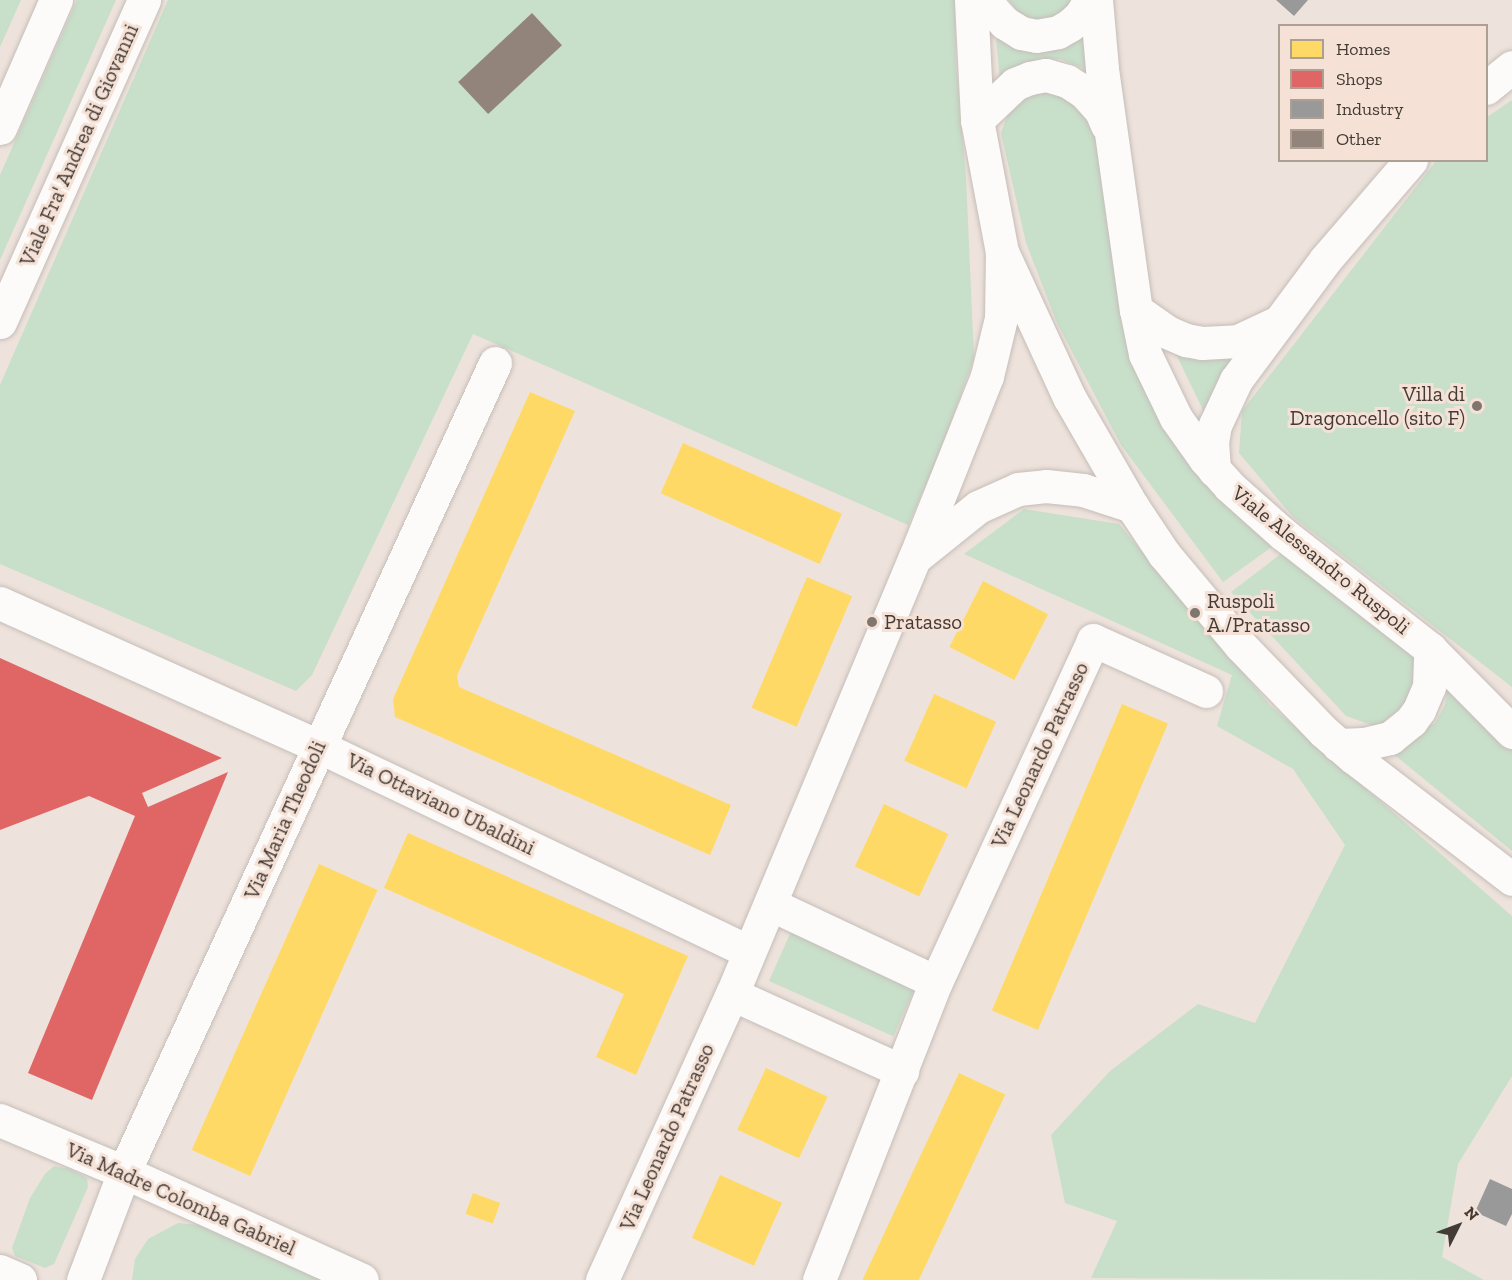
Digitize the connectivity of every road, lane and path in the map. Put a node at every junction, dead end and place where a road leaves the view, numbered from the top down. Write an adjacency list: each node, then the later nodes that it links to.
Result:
1 (56, 0): 10 (street)
2 (144, 0): 15 (street, Viale Fra' Andrea di Giovanni)
3 (971, 0): 9 (street)
4 (984, 0): 5 (street)
5 (1090, 0)
6 (1096, 0): 11 (street, Viale Alessandro Ruspoli)
7 (1512, 67): 8 (street)
8 (1488, 85)
9 (976, 120): 11 (street, Viale Alessandro Ruspoli); 13 (street)
10 (0, 128)
11 (1110, 132): 14 (street, Viale Alessandro Ruspoli)
12 (1409, 162): 16 (street)
13 (1002, 252): 19 (street); 20 (street, Via Leonardo Patrasso)
14 (1136, 310): 16 (street); 18 (street, Viale Alessandro Ruspoli)
15 (0, 322)
16 (1277, 322): 18 (street)
17 (495, 363): 26 (street, Via Maria Theodoli)
18 (1214, 470): 22 (street, Viale Alessandro Ruspoli)
19 (1132, 507): 20 (street, Via Leonardo Patrasso); 25 (street)
20 (915, 557): 28 (street, Via Leonardo Patrasso)
21 (0, 603): 26 (street, Via Ottaviano Ubaldini)
22 (1430, 649): 24 (street, Viale Alessandro Ruspoli); 25 (street, Viale Alessandro Ruspoli)
23 (1206, 691): 30 (street, Via Leonardo Patrasso)
24 (1512, 732)
25 (1338, 745): 27 (street)
26 (318, 746): 29 (street, Via Ottaviano Ubaldini); 34 (street, Via Maria Theodoli)
27 (1512, 879)
28 (770, 904): 29 (street, Via Leonardo Patrasso); 30 (street)
29 (748, 951): 31 (street, Via Leonardo Patrasso)
30 (936, 982): 32 (street, Via Leonardo Patrasso)
31 (732, 994): 32 (street); 39 (street, Via Leonardo Patrasso)
32 (902, 1071): 40 (street, Via Leonardo Patrasso)
33 (0, 1120): 34 (street, Via Madre Colomba Gabriel)
34 (124, 1172): 37 (street, Via Maria Theodoli); 38 (street, Via Madre Colomba Gabriel)
35 (0, 1271): 36 (street)
36 (20, 1280)
37 (83, 1280)
38 (362, 1280)
39 (602, 1280)
40 (819, 1280)

